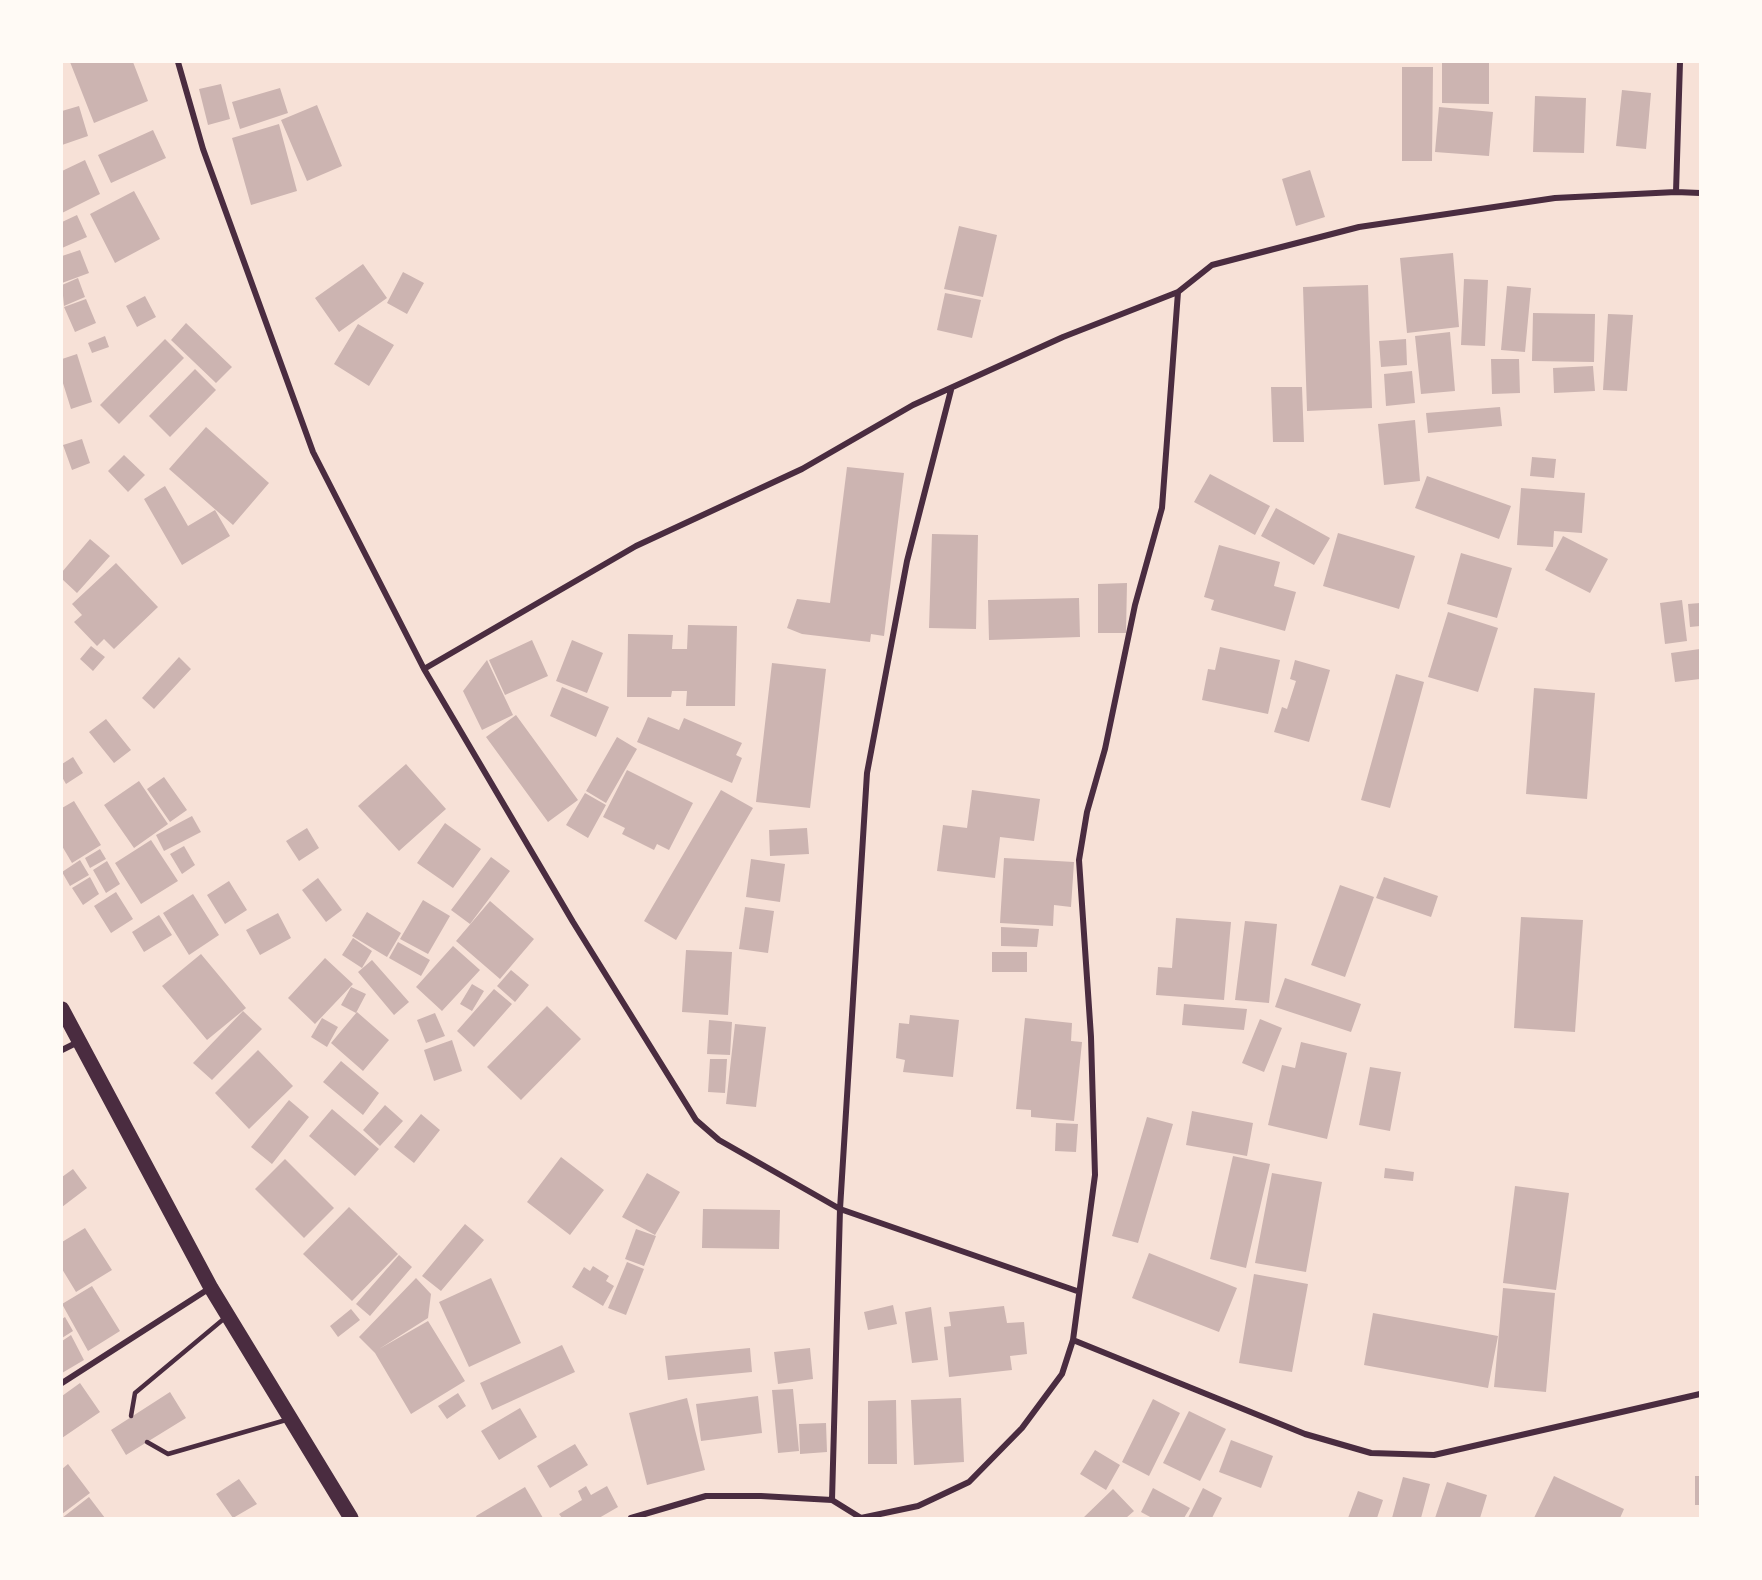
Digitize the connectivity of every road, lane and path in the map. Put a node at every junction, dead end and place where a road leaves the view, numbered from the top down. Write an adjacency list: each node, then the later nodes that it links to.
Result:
1 (178, 62): 7 (street)
2 (1680, 62): 3 (street)
3 (1676, 192): 4 (street); 5 (street)
4 (1701, 194)
5 (1178, 292): 6 (street); 13 (street)
6 (951, 390): 7 (street); 11 (street)
7 (424, 669): 11 (street)
8 (62, 1009): 9 (main road)
9 (78, 1042): 10 (street); 12 (main road)
10 (62, 1050)
11 (840, 1209): 13 (street); 21 (street)
12 (211, 1288): 14 (main road); 16 (street)
13 (1077, 1291): 15 (street)
14 (228, 1315): 18 (lane); 19 (main road)
15 (1073, 1340): 17 (street); 21 (street)
16 (62, 1383)
17 (1701, 1394)
18 (131, 1416)
19 (290, 1419): 20 (lane); 22 (main road)
20 (147, 1442)
21 (832, 1500): 23 (street)
22 (351, 1518)
23 (631, 1518)

